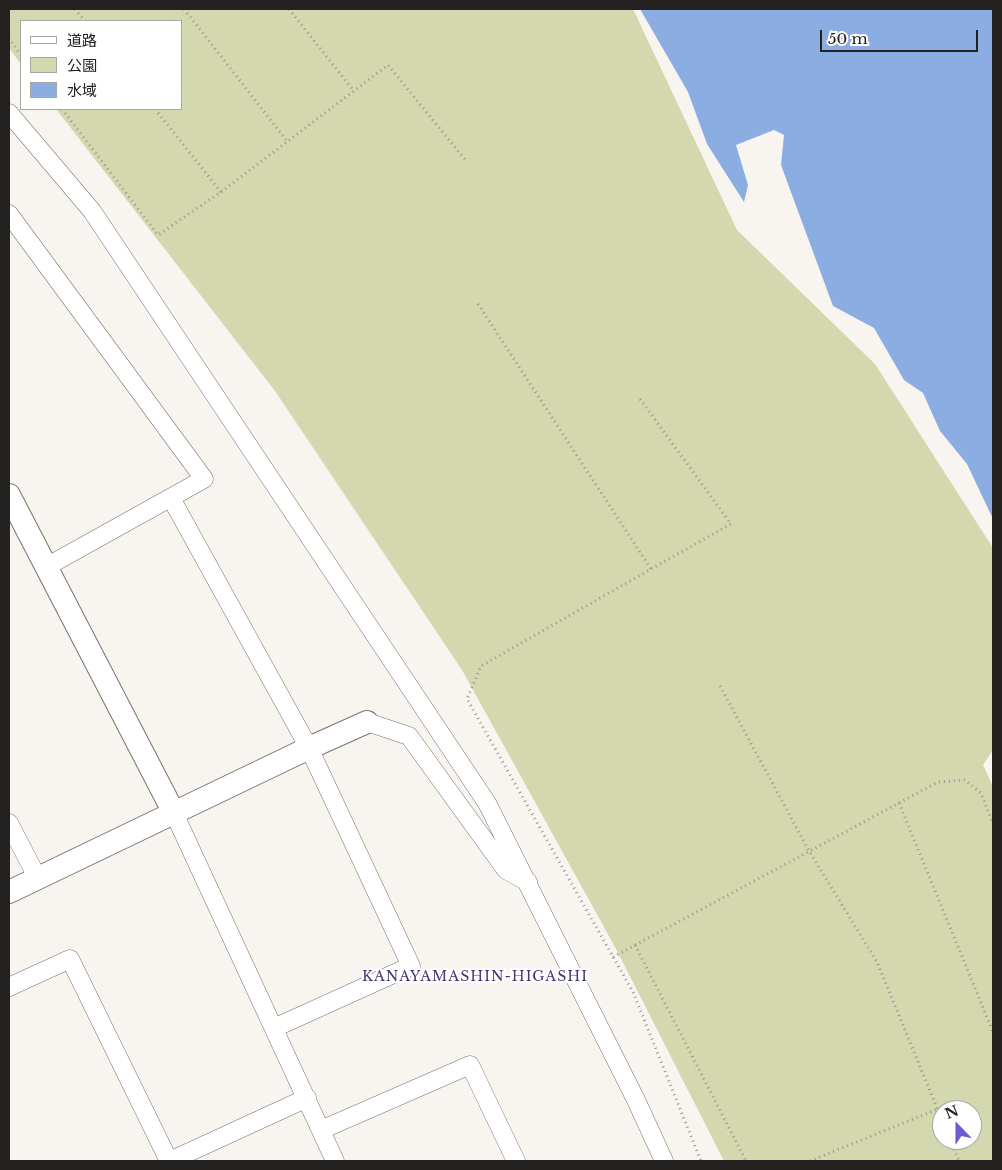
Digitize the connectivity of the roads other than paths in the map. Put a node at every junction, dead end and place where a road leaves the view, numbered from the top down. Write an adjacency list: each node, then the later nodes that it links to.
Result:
1 (9, 113): 11 (street)
2 (9, 214): 4 (street)
3 (9, 495): 5 (street)
4 (171, 498): 5 (street); 7 (street)
5 (46, 568): 8 (street)
6 (367, 722): 7 (street); 11 (street)
7 (309, 748): 8 (street); 14 (street)
8 (174, 813): 10 (street); 14 (street)
9 (9, 823): 10 (street)
10 (38, 879): 12 (street)
11 (528, 882): 20 (street)
12 (9, 892)
13 (9, 987): 17 (street)
14 (274, 1028): 15 (street)
15 (307, 1098): 16 (street); 17 (street)
16 (321, 1130): 18 (street); 19 (street)
17 (170, 1161)
18 (335, 1161)
19 (516, 1161)
20 (664, 1161)

